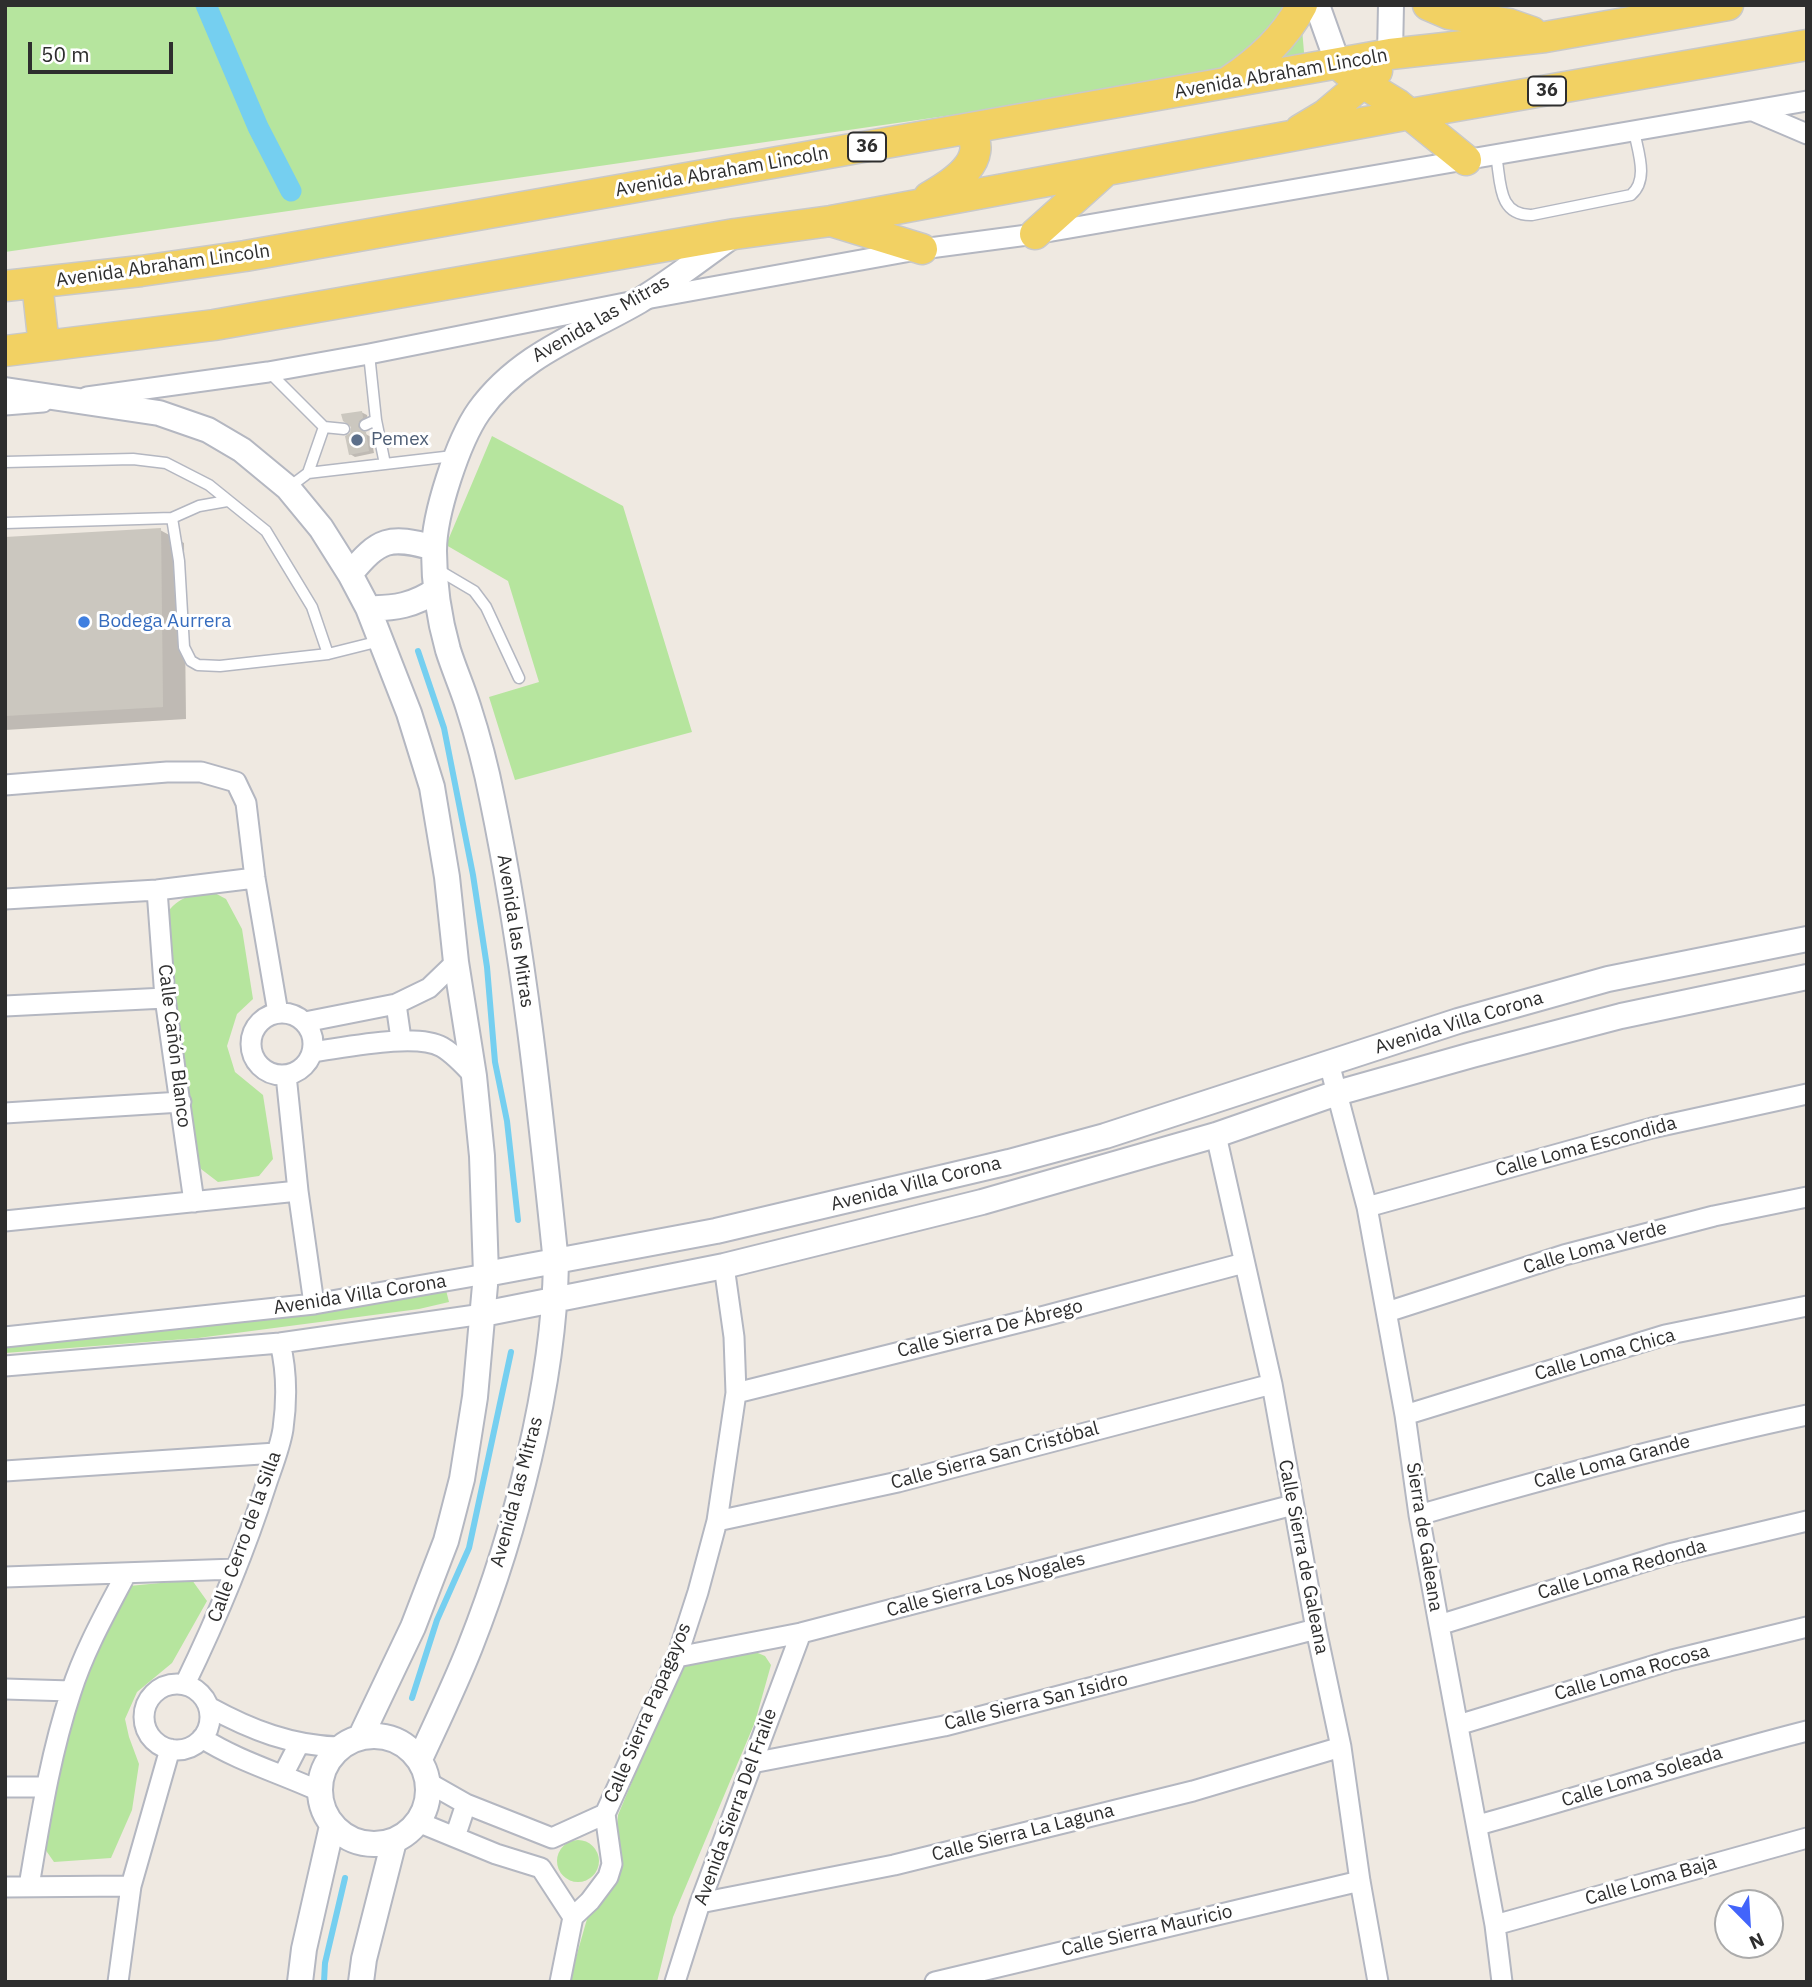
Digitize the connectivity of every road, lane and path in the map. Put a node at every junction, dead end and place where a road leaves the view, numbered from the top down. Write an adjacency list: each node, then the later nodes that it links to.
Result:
1 (1302, 5): 11 (main road)
2 (1317, 5): 9 (street)
3 (1391, 5): 8 (street)
4 (1429, 5): 6 (main road)
5 (1728, 5): 6 (main road, Avenida Abraham Lincoln / 36)
6 (1545, 37): 8 (main road, Avenida Abraham Lincoln / 36)
7 (1807, 46): 14 (main road, 36)
8 (1390, 54): 9 (main road, Avenida Abraham Lincoln / 36); 10 (main road)
9 (1338, 64): 10 (main road); 11 (main road, Avenida Abraham Lincoln / 36)
10 (1363, 83): 14 (main road); 18 (main road)
11 (1224, 85): 15 (main road, Avenida Abraham Lincoln / 36)
12 (1807, 101): 13 (street)
13 (1752, 111): 16 (street); 17 (street)
14 (1410, 114): 18 (main road, 36); 20 (main road)
15 (969, 129): 22 (main road); 27 (main road, Avenida Abraham Lincoln / 36)
16 (1634, 131): 19 (street); 19 (lane)
17 (1807, 134)
18 (1288, 137): 21 (main road, 36)
19 (1496, 155): 20 (street)
20 (1466, 160): 24 (street)
21 (1104, 173): 22 (main road, 36); 24 (main road)
22 (916, 205): 23 (main road, 36)
23 (831, 221): 25 (main road, 36); 26 (main road)
24 (1035, 233): 26 (street)
25 (735, 234): 29 (street, Avenida las Mitras); 30 (main road, 36)
26 (922, 249): 29 (street)
27 (37, 283): 28 (main road, Avenida Abraham Lincoln / 36); 30 (main road)
28 (5, 286)
29 (640, 300): 32 (street); 41 (street, Avenida las Mitras)
30 (44, 346): 31 (main road, 36)
31 (5, 351)
32 (369, 354): 33 (street); 37 (lane)
33 (268, 372): 35 (street); 39 (lane)
34 (5, 390): 35 (street)
35 (63, 400): 36 (street); 45 (street)
36 (5, 405)
37 (376, 420): 38 (lane); 43 (lane)
38 (365, 425)
39 (324, 427): 40 (lane); 44 (lane)
40 (344, 429)
41 (458, 455): 43 (lane); 49 (street, Avenida las Mitras)
42 (5, 462): 46 (lane)
43 (385, 464): 44 (lane)
44 (308, 473): 45 (lane)
45 (288, 488): 50 (street)
46 (227, 501): 47 (lane); 53 (lane)
47 (172, 518): 48 (lane); 53 (lane)
48 (5, 523)
49 (435, 569): 50 (street); 51 (street); 54 (lane); 82 (street, Avenida las Mitras)
50 (350, 574): 51 (street)
51 (368, 608): 52 (street)
52 (381, 640): 53 (lane); 60 (street)
53 (328, 654)
54 (519, 678)
55 (5, 785): 56 (street)
56 (256, 878): 57 (street); 65 (street)
57 (157, 890): 58 (street); 62 (street, Calle Cañón Blanco)
58 (5, 899)
59 (1807, 939): 69 (street, Avenida Villa Corona)
60 (456, 962): 63 (street); 71 (street)
61 (1807, 977): 72 (street, Avenida Villa Corona)
62 (165, 998): 64 (street); 74 (street, Calle Cañón Blanco)
63 (396, 1004): 66 (street); 67 (street)
64 (5, 1006)
65 (278, 1013): 66 (street); 70 (street)
66 (305, 1022): 68 (street)
67 (401, 1039): 68 (street); 71 (street)
68 (313, 1052): 70 (street)
69 (1329, 1063): 72 (street, Sierra de Galeana); 82 (street, Avenida Villa Corona)
70 (286, 1074): 77 (street)
71 (474, 1076): 85 (street)
72 (1337, 1093): 76 (street, Avenida Villa Corona); 80 (street, Sierra de Galeana)
73 (1807, 1094): 80 (street, Calle Loma Escondida)
74 (181, 1102): 75 (street); 79 (street, Calle Cañón Blanco)
75 (5, 1113)
76 (1216, 1135): 83 (street, Calle Sierra de Galeana); 84 (street, Avenida Villa Corona)
77 (298, 1191): 79 (street); 87 (street)
78 (1807, 1197): 89 (street, Calle Loma Verde)
79 (194, 1202): 81 (street)
80 (1367, 1207): 89 (street, Sierra de Galeana)
81 (5, 1221)
82 (556, 1263): 85 (street, Avenida Villa Corona); 86 (street, Avenida las Mitras)
83 (1244, 1263): 94 (street, Calle Sierra de Galeana); 95 (street, Calle Sierra De Ábrego)
84 (724, 1266): 86 (street, Avenida Villa Corona); 95 (street, Calle Sierra Papagayos)
85 (486, 1274): 87 (street, Avenida Villa Corona); 90 (street)
86 (556, 1298): 90 (street, Avenida Villa Corona); 125 (street, Avenida las Mitras)
87 (314, 1304): 91 (street, Avenida Villa Corona)
88 (1807, 1306): 96 (street, Calle Loma Chica)
89 (1387, 1312): 96 (street, Sierra de Galeana)
90 (483, 1314): 92 (street, Avenida Villa Corona); 120 (street)
91 (5, 1337)
92 (280, 1343): 93 (street, Avenida Villa Corona); 98 (street, Calle Cerro de la Silla)
93 (5, 1366)
94 (1272, 1384): 100 (street, Calle Sierra de Galeana); 102 (street, Calle Sierra San Cristóbal)
95 (736, 1393): 102 (street, Calle Sierra Papagayos)
96 (1405, 1415): 101 (street, Sierra de Galeana)
97 (1807, 1415): 101 (street, Calle Loma Grande)
98 (276, 1453): 99 (street); 104 (street, Calle Cerro de la Silla)
99 (5, 1471)
100 (1293, 1505): 109 (street, Calle Sierra de Galeana); 110 (street, Calle Sierra Los Nogales)
101 (1419, 1515): 107 (street, Sierra de Galeana)
102 (717, 1521): 111 (street, Calle Sierra Papagayos)
103 (1807, 1521): 107 (street, Calle Loma Redonda)
104 (236, 1569): 105 (street); 112 (street, Calle Cerro de la Silla)
105 (126, 1574): 106 (street); 114 (street)
106 (5, 1577)
107 (1439, 1625): 117 (street, Sierra de Galeana)
108 (1807, 1627): 117 (street, Calle Loma Rocosa)
109 (1316, 1629): 122 (street, Calle Sierra de Galeana); 126 (street, Calle Sierra San Isidro)
110 (801, 1633): 111 (street, Calle Sierra Los Nogales); 126 (street, Avenida Sierra Del Fraile)
111 (677, 1657): 133 (street, Calle Sierra Papagayos)
112 (185, 1684): 115 (street); 123 (street)
113 (5, 1689): 114 (street)
114 (71, 1690): 130 (street)
115 (209, 1707): 116 (street); 119 (street)
116 (238, 1723): 121 (street); 124 (street)
117 (1458, 1725): 135 (street, Sierra de Galeana)
118 (1807, 1731): 135 (street, Calle Loma Soleada)
119 (202, 1738): 123 (street); 124 (street)
120 (350, 1742): 121 (street); 125 (street); 131 (street)
121 (299, 1744): 127 (street)
122 (1341, 1747): 142 (street, Calle Sierra de Galeana); 146 (street, Calle Sierra La Laguna)
123 (170, 1749): 144 (street)
124 (226, 1752): 127 (street)
125 (420, 1759): 128 (street)
126 (752, 1763): 146 (street, Avenida Sierra Del Fraile)
127 (283, 1775): 131 (street)
128 (429, 1783): 132 (street); 134 (street)
129 (5, 1787): 130 (street)
130 (45, 1787): 143 (street)
131 (319, 1791): 136 (street)
132 (466, 1804): 137 (street); 138 (street)
133 (605, 1814): 138 (street); 147 (street, Calle Sierra Papagayos)
134 (418, 1822): 137 (street); 140 (street)
135 (1478, 1825): 148 (street, Sierra de Galeana)
136 (332, 1826): 140 (street); 150 (street)
137 (456, 1837): 141 (street)
138 (552, 1838): 141 (street)
139 (1807, 1838): 148 (street, Calle Loma Baja)
140 (394, 1841): 151 (street)
141 (541, 1868): 147 (street)
142 (1360, 1881): 154 (street, Calle Sierra Mauricio); 155 (street, Calle Sierra de Galeana)
143 (29, 1886): 144 (street); 145 (street)
144 (131, 1886): 149 (street)
145 (5, 1887)
146 (700, 1903): 153 (street, Avenida Sierra Del Fraile)
147 (573, 1917): 152 (street)
148 (1495, 1926): 156 (street, Sierra de Galeana)
149 (118, 1982)
150 (300, 1982)
151 (361, 1982)
152 (560, 1982)
153 (675, 1982)
154 (935, 1982)
155 (1378, 1982)
156 (1502, 1982)

